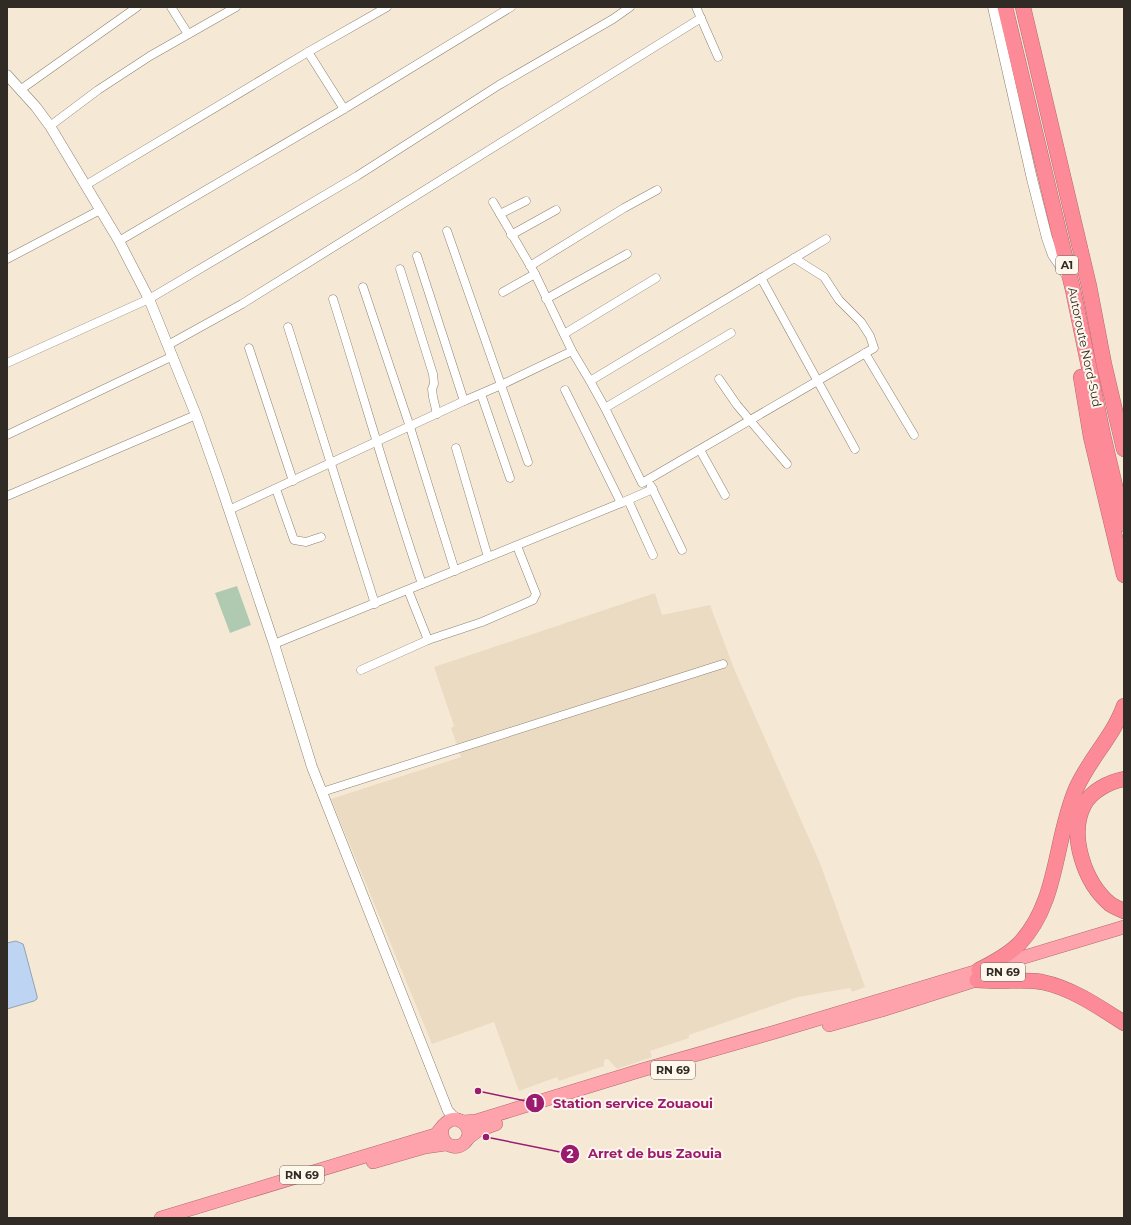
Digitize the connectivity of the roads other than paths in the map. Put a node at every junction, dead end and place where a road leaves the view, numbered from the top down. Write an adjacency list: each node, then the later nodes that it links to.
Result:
1 (137, 7): 16 (street)
2 (171, 7): 12 (street)
3 (236, 7): 12 (street)
4 (387, 7): 13 (street)
5 (511, 7): 17 (street)
6 (630, 7): 43 (street)
7 (698, 7): 11 (street)
8 (993, 7): 39 (street)
9 (1005, 7): 39 (highway, Autoroute Nord-Sud / A1)
10 (1022, 7): 40 (highway, Autoroute Nord-Sud / A1)
11 (701, 18): 14 (street); 49 (street)
12 (188, 34): 18 (street)
13 (308, 52): 17 (street); 19 (street)
14 (718, 57)
15 (7, 75): 16 (street)
16 (20, 90): 18 (street)
17 (344, 109): 29 (street)
18 (50, 126): 19 (street)
19 (86, 185): 23 (street)
20 (657, 190): 34 (street)
21 (526, 201): 25 (street)
22 (493, 202): 25 (street)
23 (100, 210): 29 (street); 33 (street)
24 (556, 210): 27 (street)
25 (500, 214): 27 (street)
26 (447, 231): 58 (street)
27 (511, 235): 34 (street)
28 (826, 239): 32 (street)
29 (119, 241): 43 (street)
30 (628, 254): 45 (street)
31 (417, 256): 61 (street)
32 (794, 258): 38 (street); 52 (street)
33 (7, 259)
34 (530, 266): 36 (street)
35 (400, 269): 64 (street)
36 (535, 274): 42 (street); 45 (street)
37 (656, 278): 48 (street)
38 (761, 278): 56 (street); 57 (street)
39 (1072, 286): 87 (highway, Autoroute Nord-Sud / A1); 94 (highway)
40 (1089, 286): 62 (highway); 73 (highway, Autoroute Nord-Sud / A1)
41 (363, 287): 67 (street)
42 (504, 292)
43 (149, 299): 49 (street); 54 (street)
44 (333, 299): 70 (street)
45 (546, 299): 48 (street)
46 (288, 327): 76 (street)
47 (731, 333): 63 (street)
48 (564, 334): 51 (street)
49 (168, 345): 53 (street)
50 (250, 348): 79 (street)
51 (572, 351): 56 (street); 58 (street)
52 (865, 354): 57 (street); 69 (street)
53 (173, 356): 65 (street); 68 (street)
54 (7, 363)
55 (719, 379): 66 (street)
56 (590, 381): 63 (street)
57 (818, 381): 66 (street); 72 (street)
58 (501, 385): 60 (street); 75 (street)
59 (565, 390): 85 (street)
60 (481, 394): 61 (street); 78 (street)
61 (464, 401): 64 (street)
62 (1124, 402)
63 (605, 408): 80 (street)
64 (437, 414): 67 (street)
65 (196, 415): 84 (street); 86 (street)
66 (750, 420): 74 (street); 77 (street)
67 (410, 427): 70 (street); 93 (street)
68 (7, 435)
69 (914, 435)
70 (378, 442): 76 (street); 95 (street)
71 (456, 448): 92 (street)
72 (855, 449)
73 (1124, 449)
74 (700, 450): 80 (street); 83 (street)
75 (528, 462)
76 (330, 463): 79 (street); 97 (street)
77 (787, 464)
78 (510, 478)
79 (293, 481): 81 (street)
80 (645, 482): 82 (street)
81 (276, 489): 86 (street); 88 (street)
82 (649, 491): 85 (street); 90 (street)
83 (725, 494)
84 (7, 496)
85 (624, 502): 89 (street); 91 (street)
86 (229, 510): 99 (street)
87 (1124, 524)
88 (321, 537)
89 (517, 546): 92 (street); 98 (street)
90 (682, 550)
91 (653, 555)
92 (488, 558): 93 (street)
93 (455, 571): 95 (street)
94 (1124, 575)
95 (422, 584): 96 (street)
96 (408, 590): 97 (street); 98 (street)
97 (375, 604): 99 (street)
98 (428, 640): 101 (street)
99 (274, 644): 104 (street)
100 (723, 664): 104 (street)
101 (360, 670)
102 (1124, 706): 108 (highway)
103 (1124, 779): 105 (highway)
104 (322, 792): 111 (street)
105 (1124, 911)
106 (1124, 927): 108 (highway, RN 69)
107 (1124, 935): 108 (highway, RN 69)
108 (978, 975): 109 (highway); 110 (highway, RN 69); 112 (highway, RN 69)
109 (1124, 1023)
110 (461, 1121): 111 (highway); 112 (highway)
111 (445, 1122): 113 (highway); 114 (highway, RN 69)
112 (468, 1138): 113 (highway)
113 (446, 1144): 115 (highway, RN 69)
114 (161, 1218)
115 (190, 1218)

